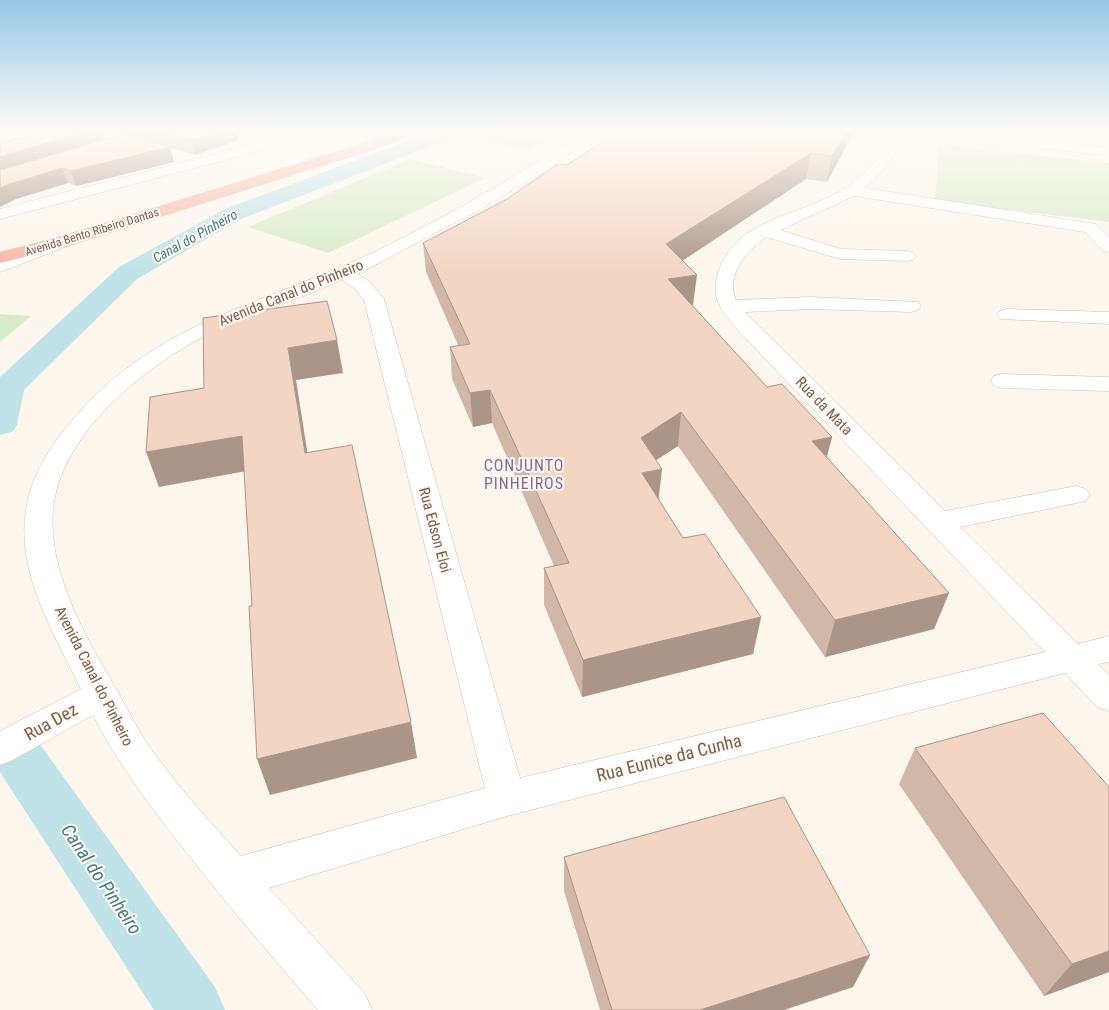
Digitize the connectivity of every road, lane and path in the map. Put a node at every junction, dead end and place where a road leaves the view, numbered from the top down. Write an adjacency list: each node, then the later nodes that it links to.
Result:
1 (144, 177): 6 (street)
2 (270, 177): 10 (highway, Avenida Bento Ribeiro Dantas)
3 (526, 177): 15 (street, Avenida Canal do Pinheiro)
4 (866, 177): 5 (street, Rua da Mata)
5 (852, 191): 7 (street); 8 (street, Rua da Mata)
6 (0, 214)
7 (1090, 228): 9 (street); 11 (street)
8 (766, 230): 12 (street); 16 (street, Rua da Mata)
9 (1109, 230)
10 (59, 243): 13 (highway, Avenida Bento Ribeiro Dantas); 14 (street)
11 (1109, 247)
12 (907, 256)
13 (0, 258)
14 (0, 266)
15 (344, 273): 26 (street, Avenida Canal do Pinheiro); 29 (street, Rua Edson Eloi)
16 (731, 306): 17 (street); 23 (street, Rua da Mata)
17 (911, 306)
18 (1007, 315): 19 (street)
19 (1109, 318)
20 (1002, 381): 21 (street)
21 (1109, 384)
22 (1076, 495): 23 (street)
23 (938, 522): 25 (street, Rua da Mata)
24 (1109, 649): 25 (street, Rua Eunice da Cunha)
25 (1071, 657): 27 (street, Rua da Mata); 29 (street, Rua Eunice da Cunha)
26 (101, 694): 28 (street, Rua Dez); 30 (street, Avenida Canal do Pinheiro)
27 (1109, 697)
28 (0, 749)
29 (507, 799): 30 (street, Rua Eunice da Cunha)
30 (232, 878): 31 (street, Avenida Canal do Pinheiro)
31 (349, 1010)

